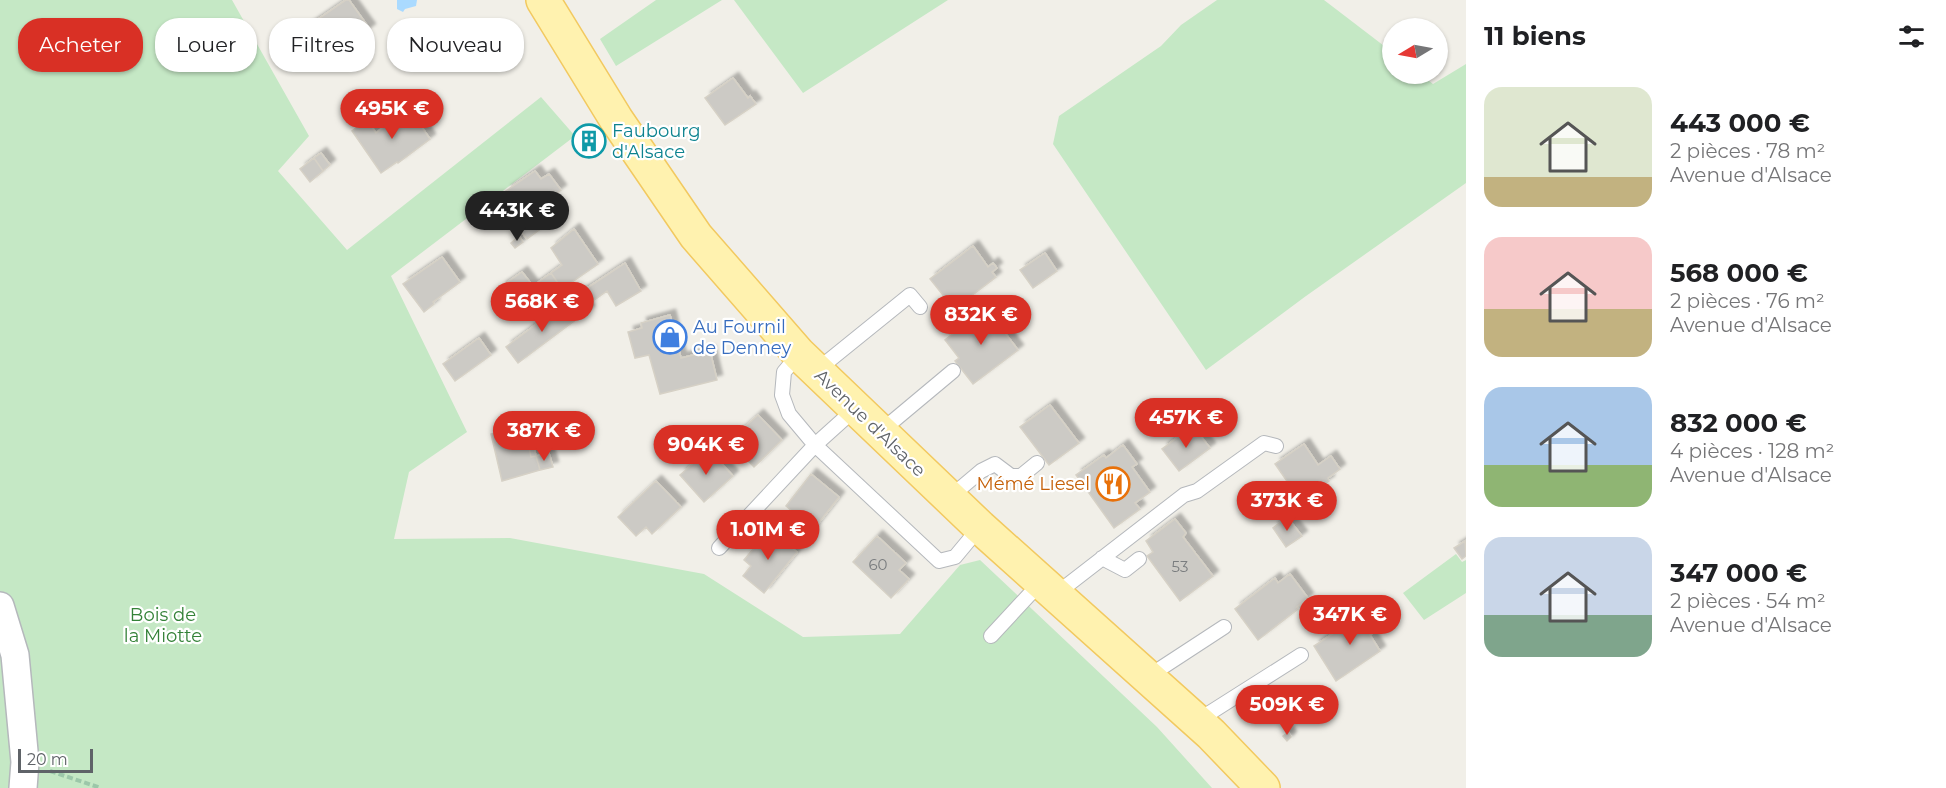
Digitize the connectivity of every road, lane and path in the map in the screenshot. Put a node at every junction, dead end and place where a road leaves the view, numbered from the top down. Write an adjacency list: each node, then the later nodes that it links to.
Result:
1 (543, 0): 3 (main road, Avenue d'Alsace)
2 (920, 307): 3 (lane)
3 (807, 362): 5 (main road, Avenue d'Alsace); 7 (lane)
4 (953, 371): 6 (lane)
5 (855, 410): 6 (main road, Avenue d'Alsace); 7 (lane)
6 (880, 432): 10 (main road, Avenue d'Alsace)
7 (815, 445): 11 (lane); 12 (lane)
8 (1276, 446): 13 (lane)
9 (1037, 463): 10 (lane)
10 (949, 498): 11 (main road, Avenue d'Alsace)
11 (980, 527): 15 (main road, Avenue d'Alsace)
12 (719, 548)
13 (1102, 558): 14 (lane); 15 (lane)
14 (1139, 559)
15 (1049, 587): 18 (lane); 20 (main road, Avenue d'Alsace)
16 (0, 606): 22 (street)
17 (1224, 627): 20 (lane)
18 (991, 636)
19 (1301, 655): 21 (lane)
20 (1149, 676): 21 (main road, Avenue d'Alsace)
21 (1197, 721): 24 (main road, Avenue d'Alsace)
22 (24, 775): 23 (path)
23 (101, 788)
24 (1263, 788)

